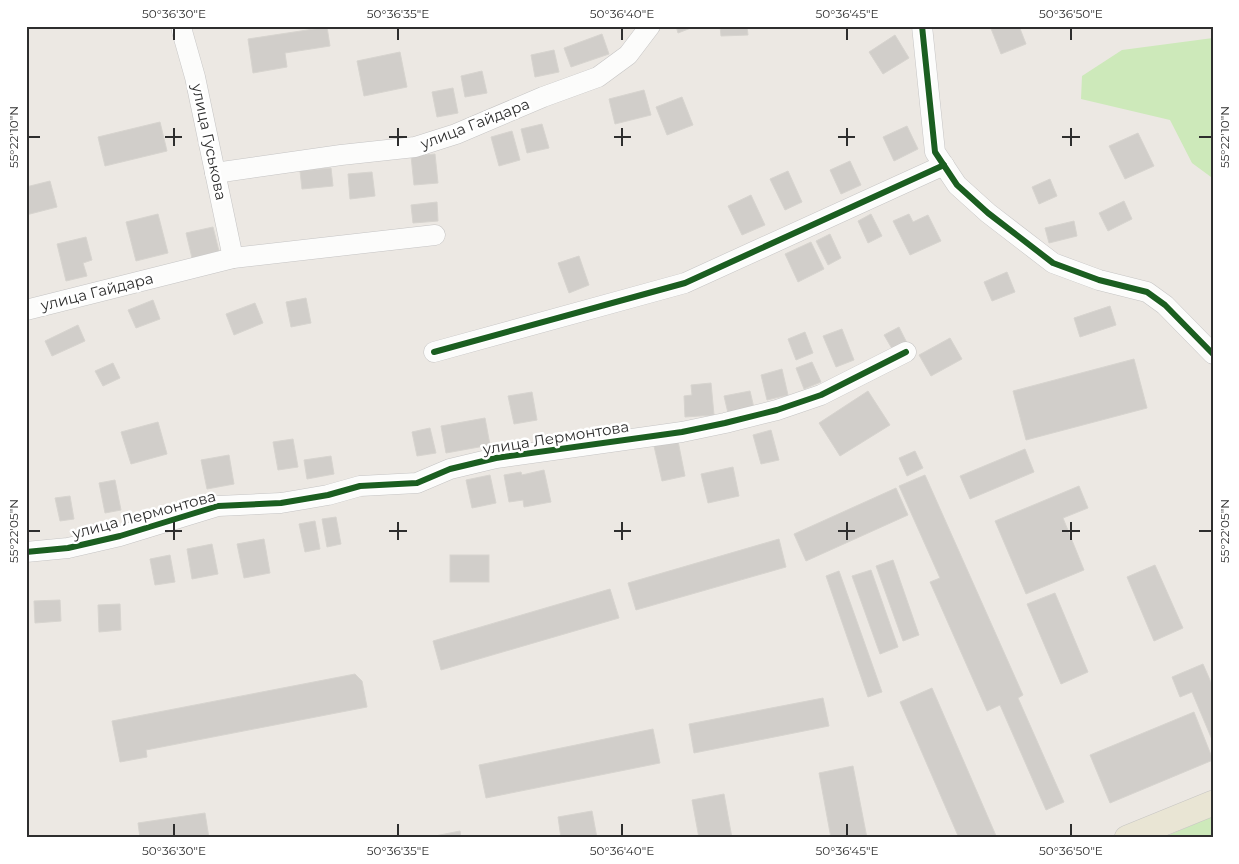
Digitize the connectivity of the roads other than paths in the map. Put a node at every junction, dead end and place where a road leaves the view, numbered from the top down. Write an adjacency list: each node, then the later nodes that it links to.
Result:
1 (182, 26): 5 (street, улица Гуськова)
2 (650, 26): 5 (street, улица Гайдара)
3 (922, 26): 4 (street)
4 (944, 165): 9 (street); 11 (street)
5 (216, 173): 7 (street, улица Гуськова)
6 (435, 235): 7 (street, улица Гайдара)
7 (233, 258): 8 (street, улица Гайдара)
8 (26, 310)
9 (434, 352)
10 (906, 352): 12 (street, улица Лермонтова)
11 (1213, 354)
12 (26, 552)
13 (1213, 803): 14 (main road)
14 (1127, 838)

